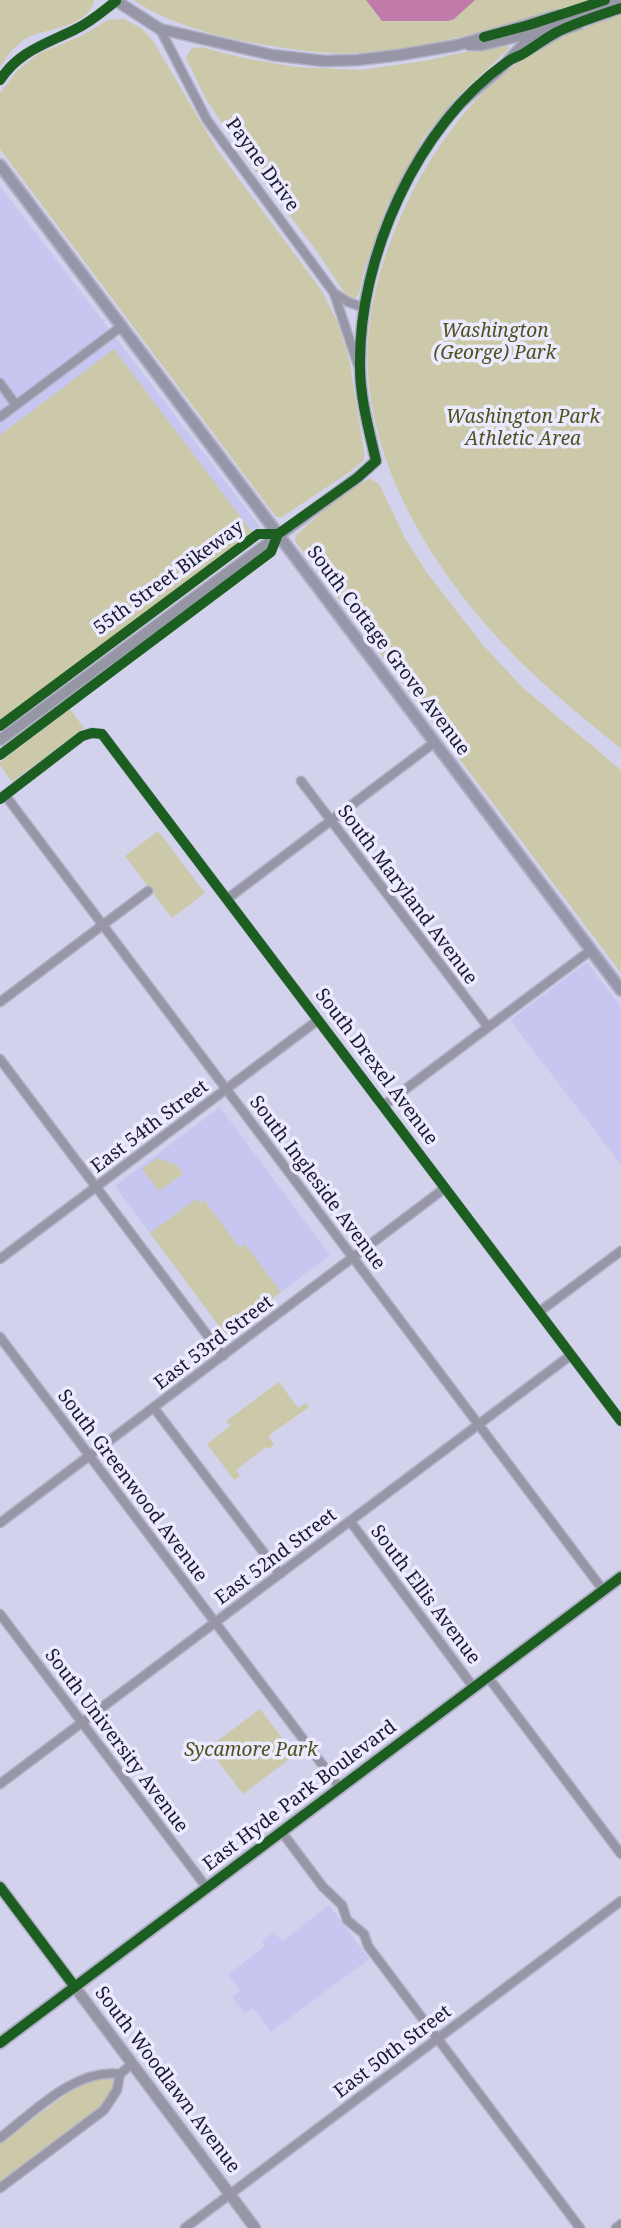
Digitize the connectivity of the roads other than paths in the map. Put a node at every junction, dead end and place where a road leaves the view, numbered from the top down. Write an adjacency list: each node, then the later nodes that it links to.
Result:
1 (115, 0): 6 (street); 10 (street)
2 (605, 0): 8 (street)
3 (618, 0): 7 (street)
4 (621, 8): 5 (street)
5 (584, 20): 7 (street); 9 (street)
6 (160, 29): 8 (street); 12 (street, Payne Drive)
7 (541, 31): 8 (street); 9 (street)
8 (458, 45)
9 (508, 60): 13 (street, Payne Drive)
10 (0, 80)
11 (0, 165): 14 (main road, South Cottage Grove Avenue)
12 (334, 293): 13 (street); 15 (street, Payne Drive)
13 (365, 308): 15 (street, Payne Drive)
14 (122, 326): 17 (street); 19 (main road, South Cottage Grove Avenue)
15 (360, 369): 19 (street, Payne Drive)
16 (0, 383): 17 (street)
17 (16, 405): 18 (street)
18 (0, 417)
19 (278, 534): 20 (street); 21 (main road, South Cottage Grove Avenue)
20 (0, 740)
21 (435, 742): 24 (street); 28 (main road, South Cottage Grove Avenue)
22 (301, 781): 24 (street, South Maryland Avenue)
23 (3, 797): 26 (street, South Drexel Avenue); 27 (street, South Ingleside Avenue)
24 (331, 820): 26 (street); 32 (street, South Maryland Avenue)
25 (148, 891): 27 (street)
26 (227, 899): 31 (street, South Drexel Avenue)
27 (103, 926): 30 (street); 34 (street, South Ingleside Avenue)
28 (591, 950): 29 (main road, South Cottage Grove Avenue); 32 (street)
29 (621, 990)
30 (0, 1002)
31 (318, 1020): 34 (street, East 54th Street); 35 (street, South Drexel Avenue)
32 (488, 1027): 35 (street)
33 (0, 1059): 36 (street)
34 (227, 1090): 36 (street, East 54th Street); 39 (street, South Ingleside Avenue)
35 (383, 1106): 37 (street, South Drexel Avenue)
36 (96, 1187): 40 (street, East 54th Street); 44 (street)
37 (445, 1188): 39 (street, East 53rd Street); 41 (street, South Drexel Avenue)
38 (621, 1251): 41 (street)
39 (353, 1258): 44 (street, East 53rd Street); 47 (street, South Ingleside Avenue)
40 (0, 1259)
41 (539, 1312): 43 (street, South Drexel Avenue)
42 (0, 1338): 48 (street, South Greenwood Avenue)
43 (571, 1355): 46 (street, South Drexel Avenue); 47 (street, East 52nd Street)
44 (223, 1356): 45 (street, East 53rd Street)
45 (154, 1408): 48 (street, East 53rd Street); 51 (street)
46 (621, 1421)
47 (479, 1425): 49 (street, East 52nd Street); 53 (street, South Ingleside Avenue)
48 (90, 1456): 50 (street, East 53rd Street); 55 (street, South Greenwood Avenue)
49 (350, 1521): 51 (street, East 52nd Street); 57 (street, South Ellis Avenue)
50 (0, 1523)
51 (280, 1574): 55 (street, East 52nd Street)
52 (621, 1577): 53 (main road, East Hyde Park Boulevard)
53 (603, 1590): 56 (main road, East Hyde Park Boulevard)
54 (0, 1614): 58 (street, South University Avenue)
55 (215, 1622): 58 (street, East 52nd Street); 60 (street, South Greenwood Avenue)
56 (488, 1677): 57 (main road, East Hyde Park Boulevard); 62 (street, South Ellis Avenue)
57 (474, 1688): 60 (main road, East Hyde Park Boulevard)
58 (82, 1723): 59 (street, East 52nd Street); 64 (street, South University Avenue)
59 (0, 1784)
60 (340, 1788): 61 (main road, East Hyde Park Boulevard)
61 (281, 1831): 64 (main road, East Hyde Park Boulevard); 67 (street)
62 (621, 1854)
63 (0, 1886): 66 (street, South Woodlawn Avenue)
64 (207, 1888): 66 (main road, East Hyde Park Boulevard)
65 (621, 1901): 67 (street, East 50th Street)
66 (75, 1987): 68 (main road, East Hyde Park Boulevard); 69 (street, South Woodlawn Avenue)
67 (437, 2039): 73 (street, East 50th Street); 77 (street)
68 (0, 2043)
69 (132, 2064): 70 (street); 73 (street, South Woodlawn Avenue)
70 (120, 2074): 71 (street); 72 (street)
71 (0, 2138)
72 (0, 2188)
73 (230, 2194): 75 (street, East 50th Street); 76 (street, South Woodlawn Avenue)
74 (621, 2224): 78 (street)
75 (185, 2228)
76 (255, 2228)
77 (580, 2228)
78 (616, 2228)

